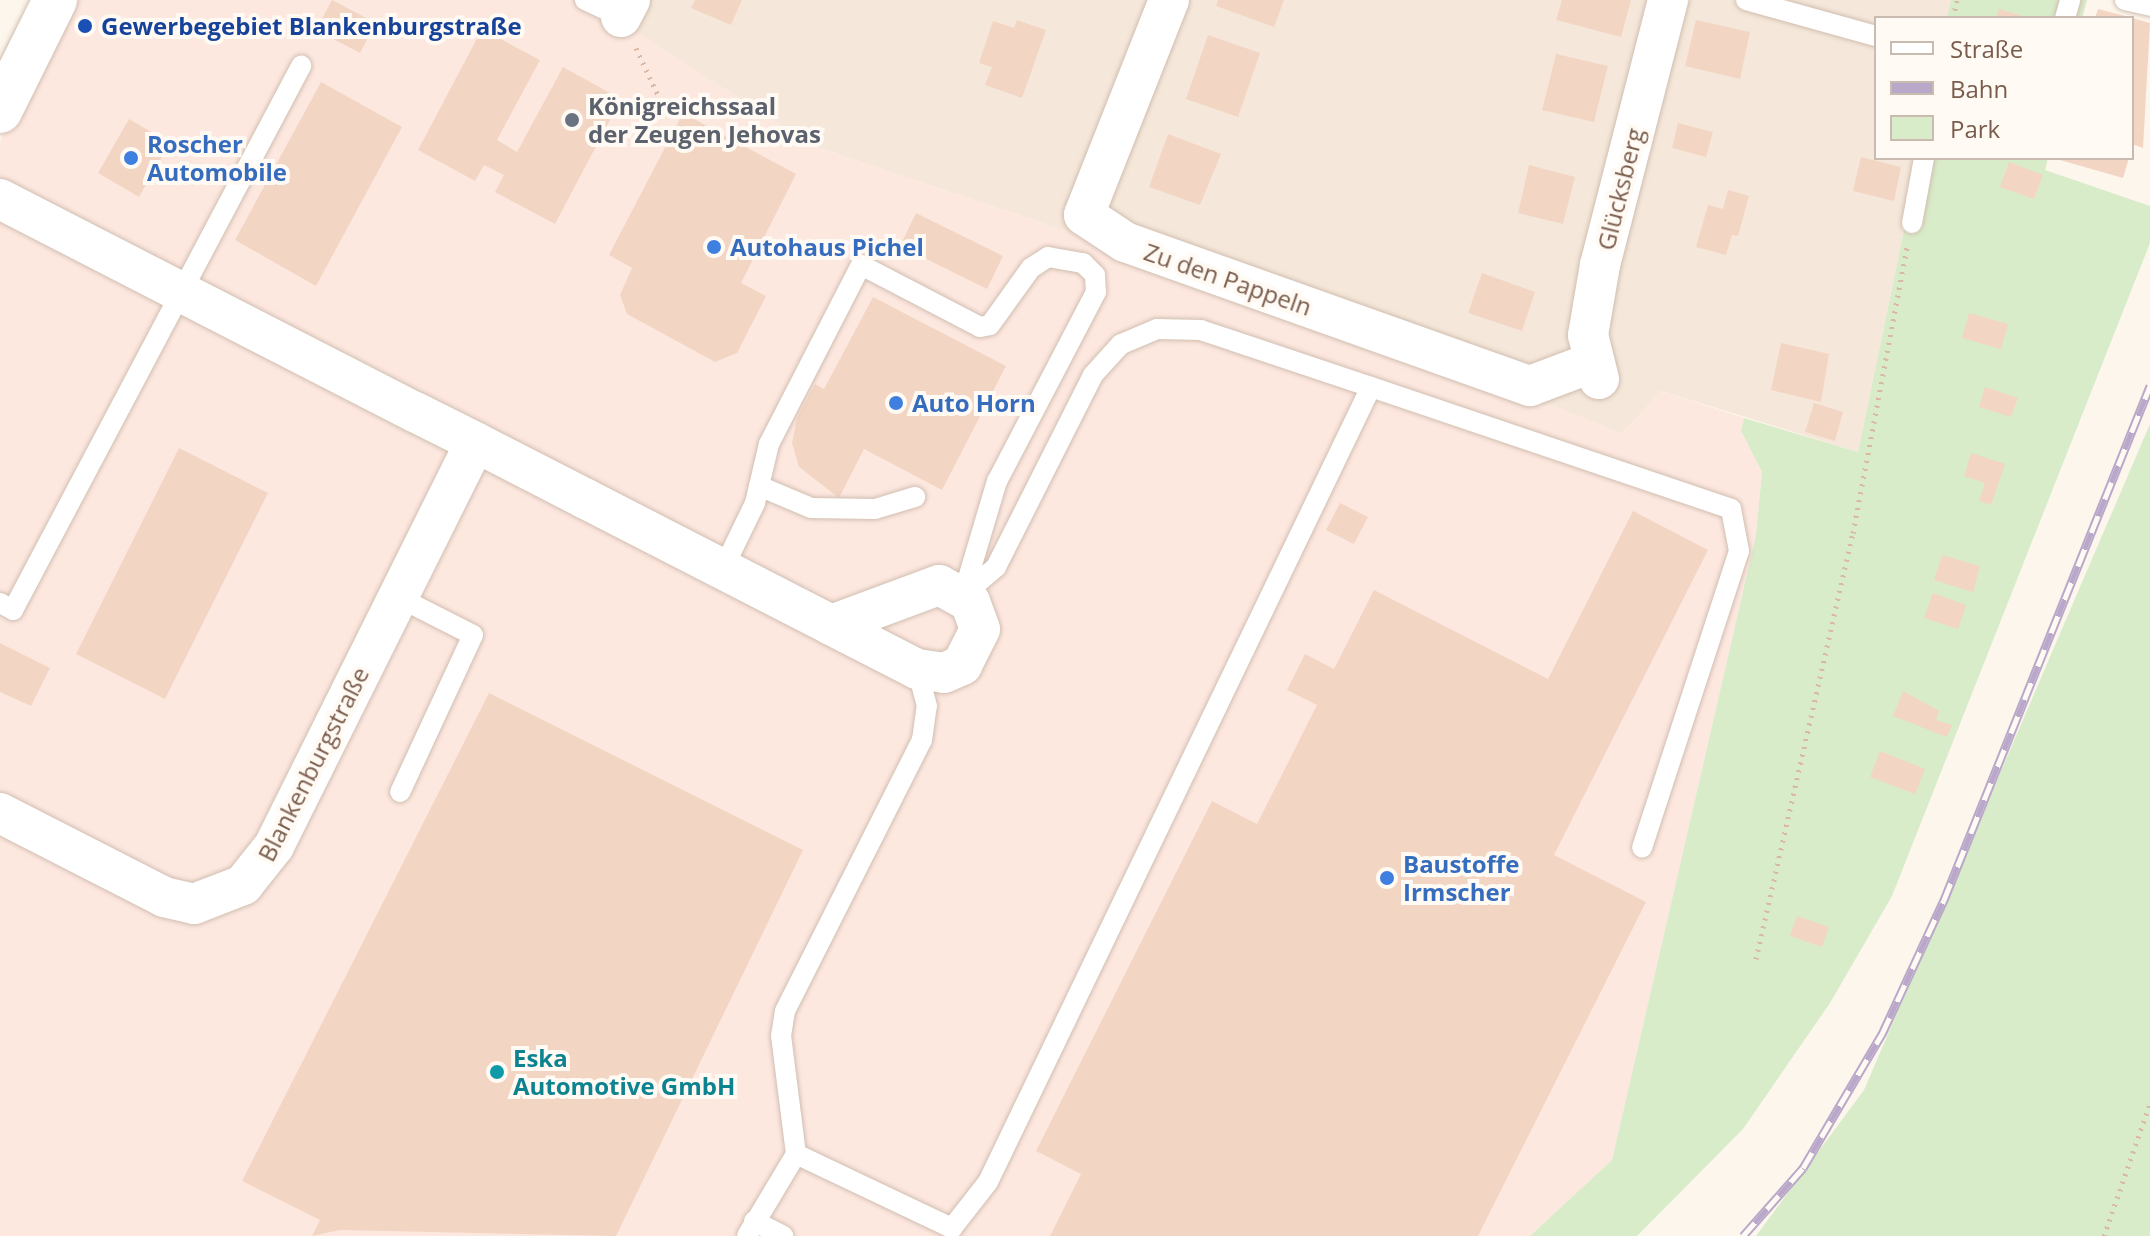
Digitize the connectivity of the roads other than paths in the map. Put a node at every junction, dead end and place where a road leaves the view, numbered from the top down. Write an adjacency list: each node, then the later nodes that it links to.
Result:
1 (55, 0): 11 (main road)
2 (585, 0): 8 (lane)
3 (1169, 0): 16 (street, Zu den Pappeln)
4 (1668, 0): 16 (street, Glücksberg)
5 (1746, 0): 9 (lane)
6 (2125, 0): 7 (lane)
7 (2150, 6)
8 (625, 8)
9 (1874, 35)
10 (301, 66): 15 (lane)
11 (0, 111)
12 (1924, 160): 14 (lane)
13 (0, 199): 15 (street)
14 (1912, 223)
15 (180, 291): 18 (street); 24 (lane)
16 (1597, 370)
17 (1371, 387): 22 (lane); 29 (lane); 32 (lane)
18 (475, 442): 21 (street); 23 (street, Blankenburgstraße)
19 (759, 486): 20 (lane); 21 (lane); 22 (lane)
20 (915, 497)
21 (723, 569): 25 (street)
22 (963, 595): 25 (street); 26 (street)
23 (398, 597): 27 (lane); 28 (street, Blankenburgstraße)
24 (0, 603)
25 (831, 625): 26 (street)
26 (917, 669): 30 (lane)
27 (400, 792)
28 (0, 813)
29 (1642, 848)
30 (796, 1154): 31 (lane); 32 (lane)
31 (751, 1229): 33 (lane)
32 (950, 1232)
33 (783, 1236)

